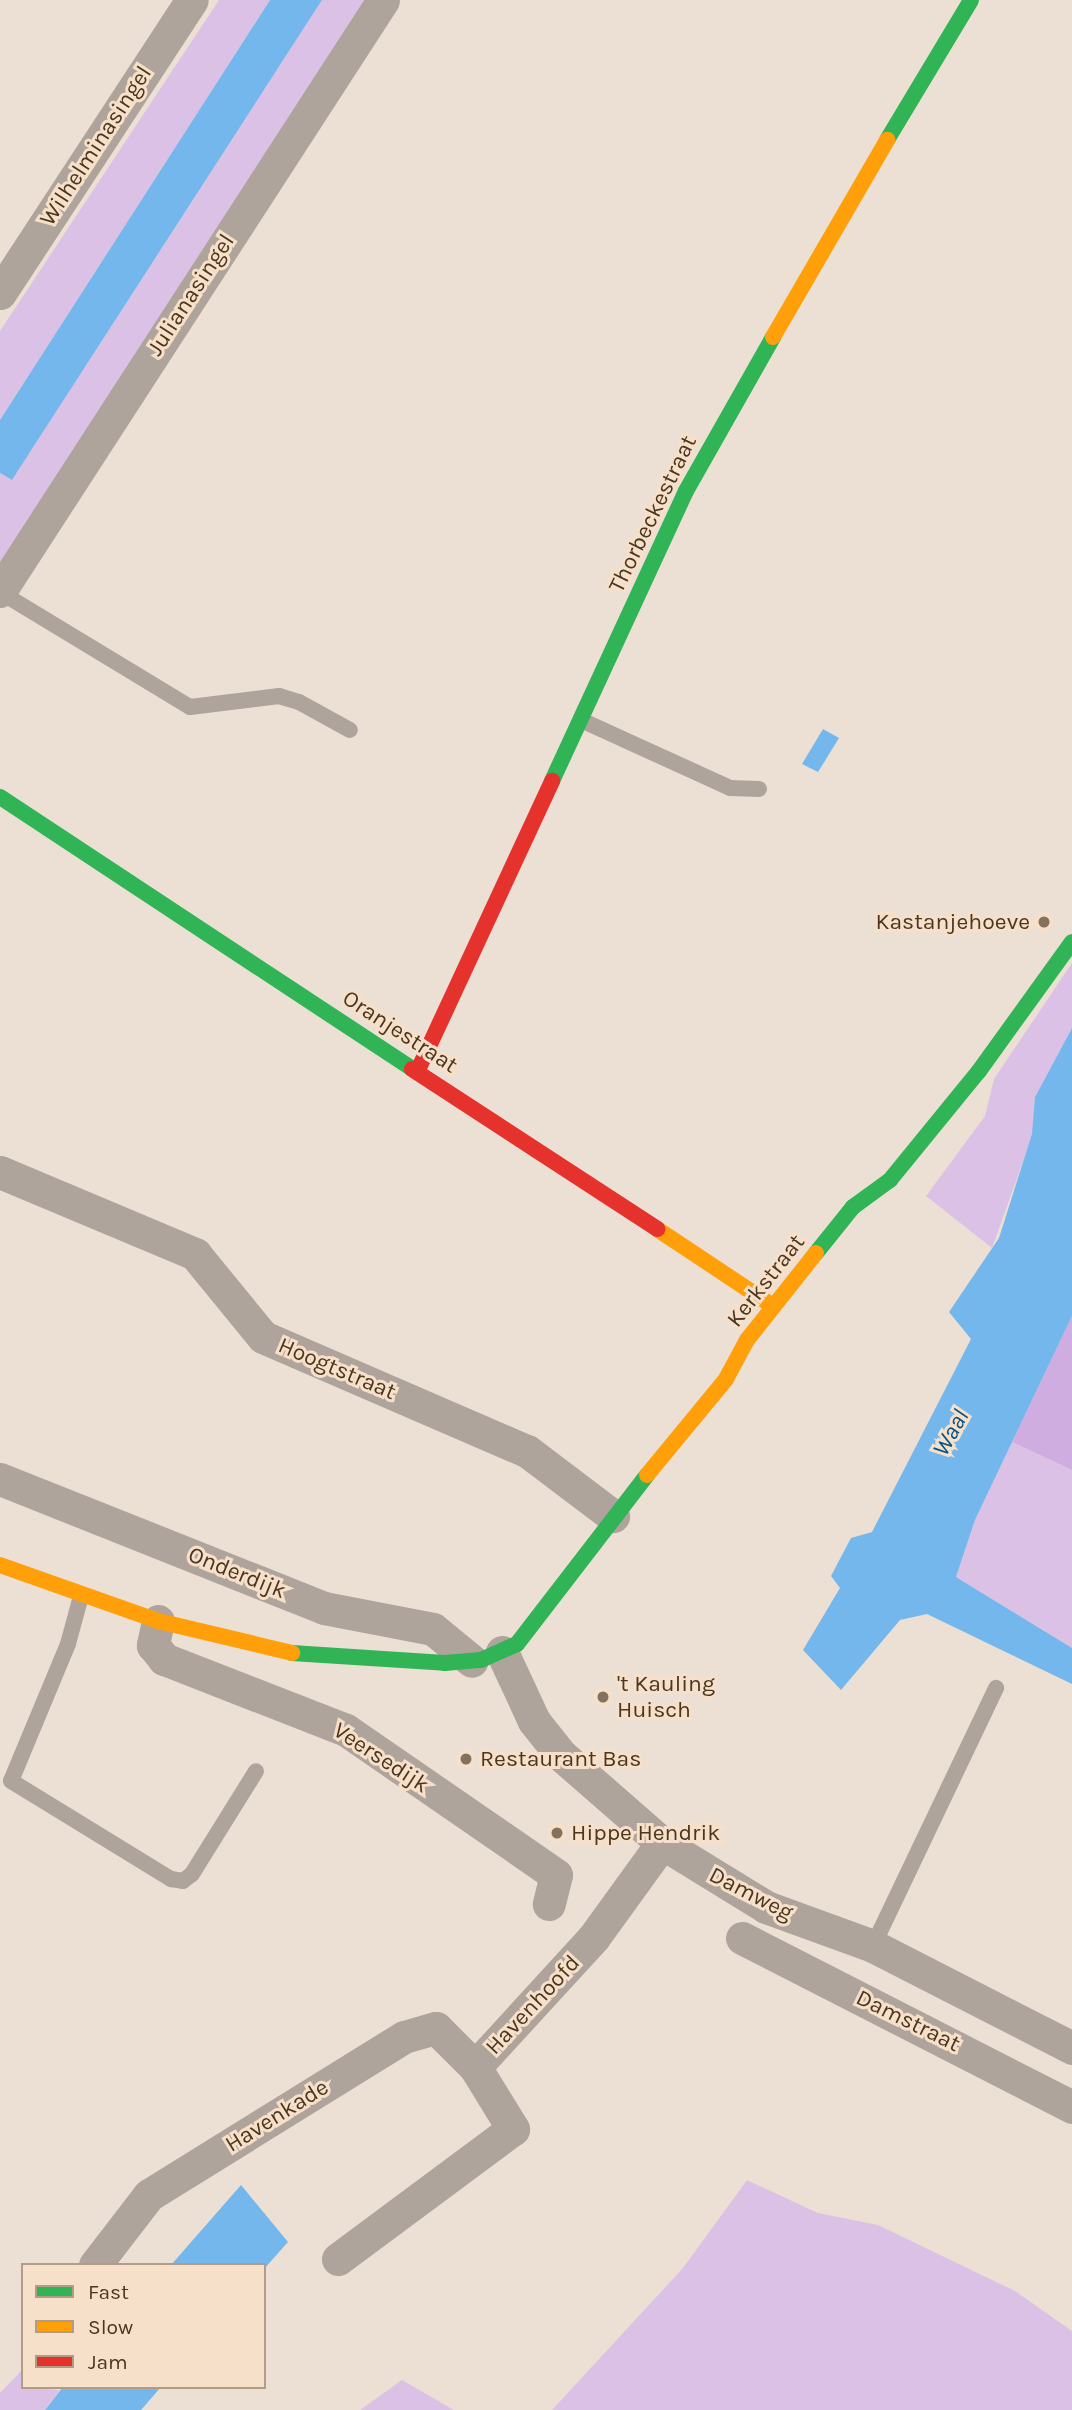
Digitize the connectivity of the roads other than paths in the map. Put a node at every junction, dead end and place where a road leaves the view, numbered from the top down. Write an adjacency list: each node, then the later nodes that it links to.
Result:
1 (192, 0): 4 (street, Wilhelminasingel)
2 (383, 0): 5 (street, Julianasingel)
3 (971, 0): 6 (street, Thorbeckestraat)
4 (0, 293)
5 (0, 591): 7 (lane, Julianasingel)
6 (580, 719): 8 (lane); 11 (street, Thorbeckestraat)
7 (350, 730)
8 (759, 789)
9 (0, 797): 11 (street, Oranjestraat)
10 (1072, 942): 13 (street, Kerkstraat)
11 (418, 1070): 13 (street, Oranjestraat)
12 (0, 1172): 15 (street, Hoogtstraat)
13 (774, 1306): 15 (street, Kerkstraat)
14 (0, 1479): 19 (street, Onderdijk)
15 (613, 1516): 19 (street, Kerkstraat)
16 (0, 1565): 17 (street)
17 (81, 1596): 18 (street); 22 (lane)
18 (158, 1621): 19 (street); 24 (street, Veersedijk)
19 (487, 1657): 23 (street, Damweg)
20 (996, 1688): 26 (lane)
21 (256, 1771): 22 (lane)
22 (5, 1784)
23 (662, 1843): 26 (street, Damweg); 28 (street, Havenhoofd)
24 (549, 1904)
25 (742, 1938): 29 (street, Damstraat)
26 (873, 1946): 27 (street, Damweg)
27 (1072, 2048)
28 (475, 2067): 30 (street, Havenhoofd); 31 (street, Havenkade)
29 (1072, 2107)
30 (338, 2259)
31 (97, 2263)

